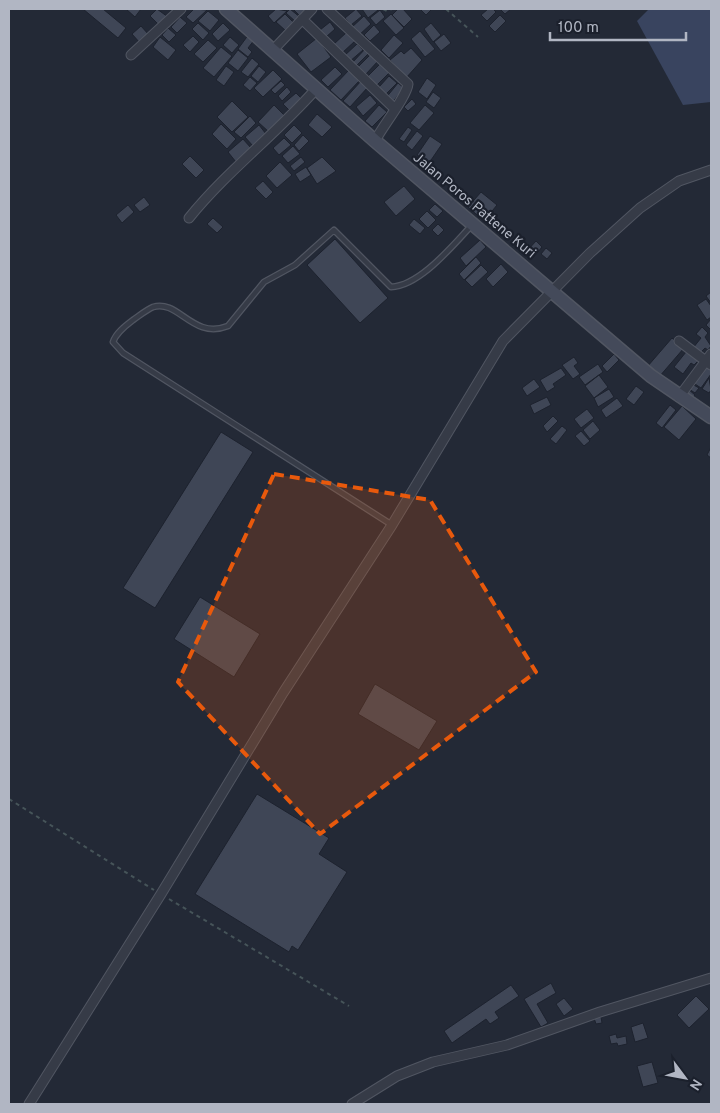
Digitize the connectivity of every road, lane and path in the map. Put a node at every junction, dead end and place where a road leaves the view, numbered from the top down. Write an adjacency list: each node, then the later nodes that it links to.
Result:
1 (181, 9): 11 (street)
2 (226, 9): 10 (street, Jalan Poros Pattene Kuri)
3 (312, 9): 8 (street)
4 (326, 9): 13 (street)
5 (383, 9): 6 (path)
6 (392, 9)
7 (446, 9): 9 (path)
8 (302, 19): 10 (street); 13 (street)
9 (478, 37)
10 (274, 49): 12 (street, Jalan Poros Pattene Kuri)
11 (131, 55)
12 (316, 89): 14 (street, Jalan Poros Pattene Kuri); 16 (street)
13 (395, 109): 14 (street)
14 (375, 141): 17 (street, Jalan Poros Pattene Kuri)
15 (711, 170): 18 (street)
16 (188, 218)
17 (472, 225): 18 (street, Jalan Poros Pattene Kuri); 23 (lane)
18 (551, 291): 21 (street, Jalan Poros Pattene Kuri); 23 (street)
19 (679, 341): 20 (street)
20 (710, 360): 21 (street)
21 (679, 397): 22 (street, Jalan Poros Pattene Kuri)
22 (711, 417)
23 (392, 526): 25 (street)
24 (9, 799): 25 (path)
25 (160, 894): 27 (path); 28 (street)
26 (711, 978): 29 (street)
27 (349, 1006)
28 (29, 1104)
29 (352, 1104)

